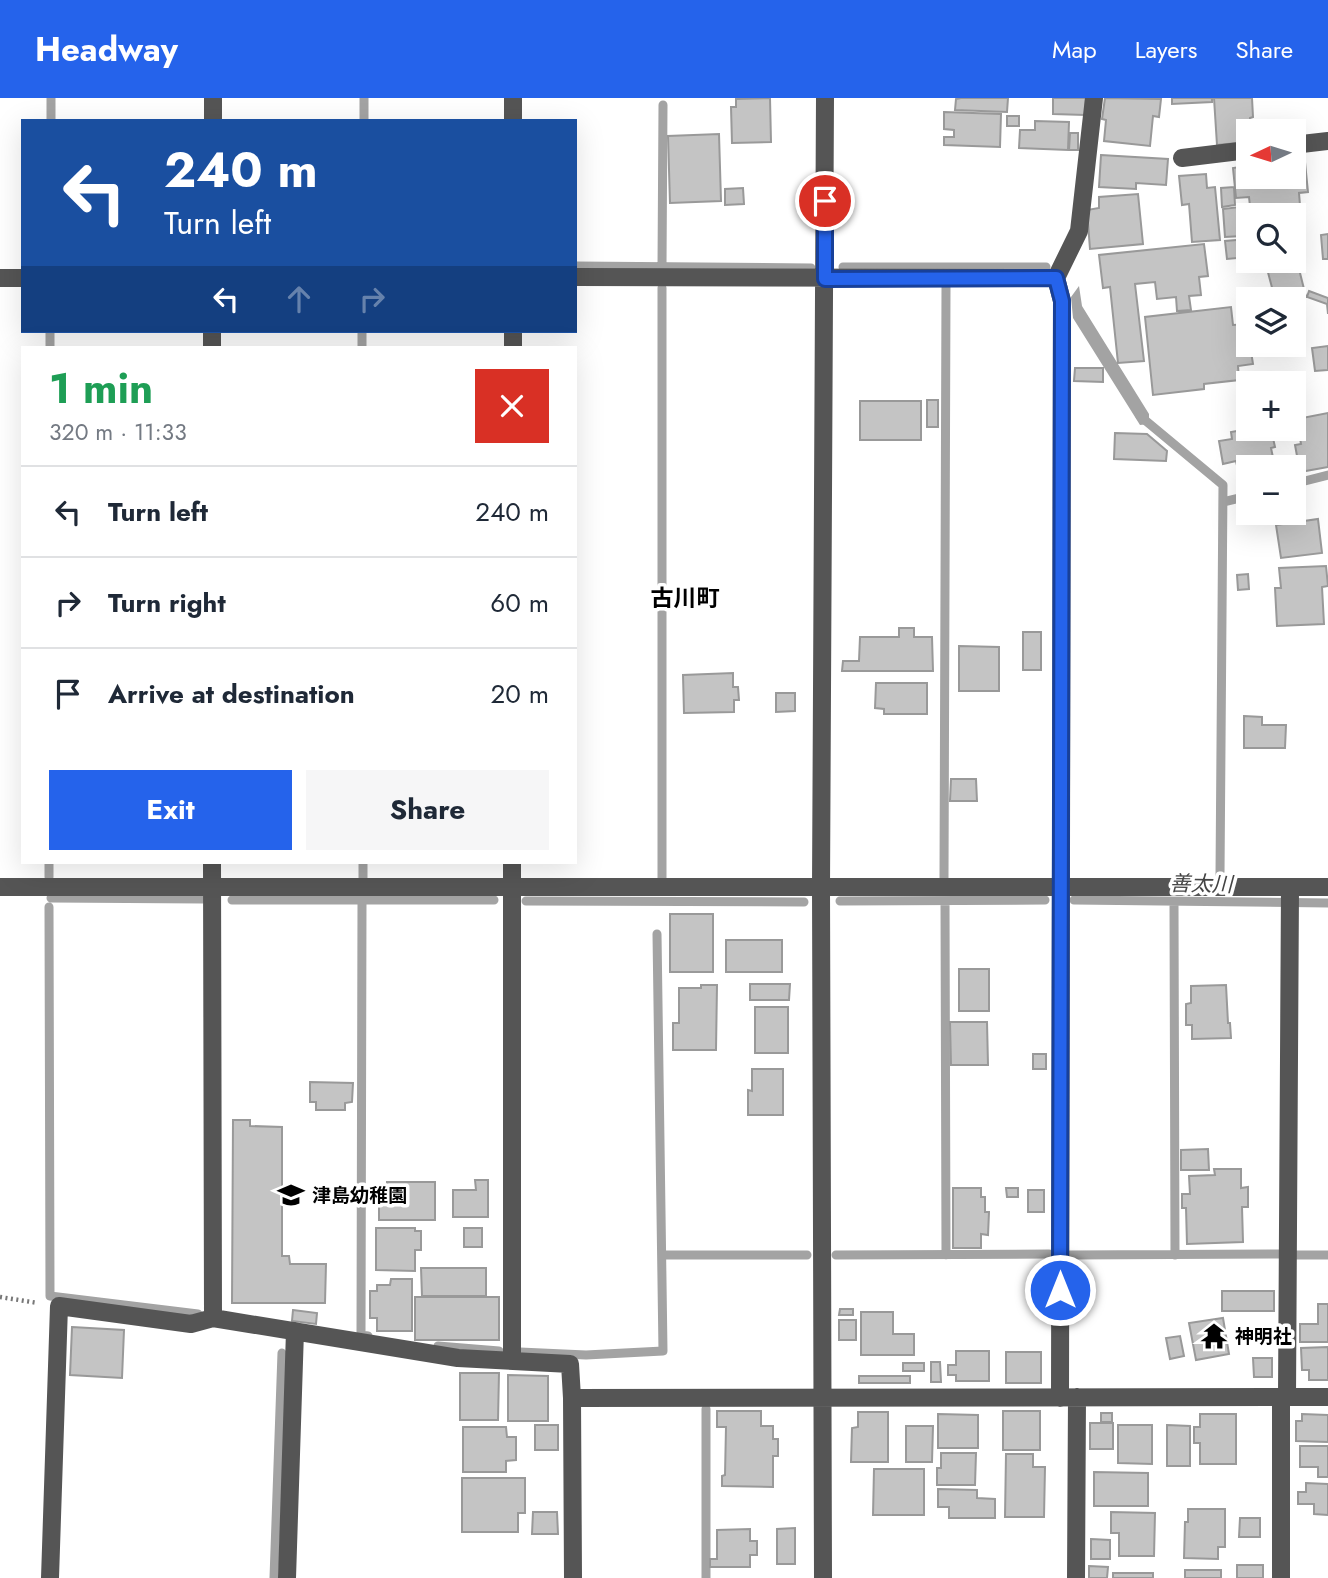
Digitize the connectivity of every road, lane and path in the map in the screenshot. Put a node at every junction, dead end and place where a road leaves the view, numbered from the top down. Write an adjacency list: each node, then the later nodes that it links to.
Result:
1 (213, 98): 5 (street)
2 (513, 98): 6 (street)
3 (825, 98): 15 (street)
4 (1094, 98): 14 (street)
5 (213, 119)
6 (513, 119)
7 (1328, 141): 8 (street)
8 (1306, 144)
9 (1236, 151): 10 (street)
10 (1182, 158)
11 (577, 277): 15 (street)
12 (0, 278): 13 (street)
13 (21, 278)
14 (1056, 278): 15 (street); 18 (street)
15 (825, 279): 21 (street)
16 (212, 864): 23 (street)
17 (512, 864): 20 (street)
18 (1060, 886): 21 (street); 24 (street); 30 (street)
19 (0, 887): 23 (street)
20 (512, 887): 21 (street); 23 (street); 29 (street)
21 (821, 887): 34 (street)
22 (1328, 887): 24 (street)
23 (212, 888): 27 (street)
24 (1290, 888): 31 (street)
25 (0, 1297): 26 (path)
26 (59, 1306): 27 (street); 35 (street)
27 (213, 1318): 28 (street)
28 (295, 1331): 29 (street); 36 (street)
29 (512, 1360): 33 (street)
30 (1068, 1397): 31 (street); 34 (street); 39 (street)
31 (1284, 1397): 32 (street); 40 (street)
32 (1328, 1397)
33 (572, 1398): 34 (street); 37 (street)
34 (822, 1399): 38 (street)
35 (50, 1578)
36 (287, 1578)
37 (573, 1578)
38 (823, 1578)
39 (1076, 1578)
40 (1281, 1578)

